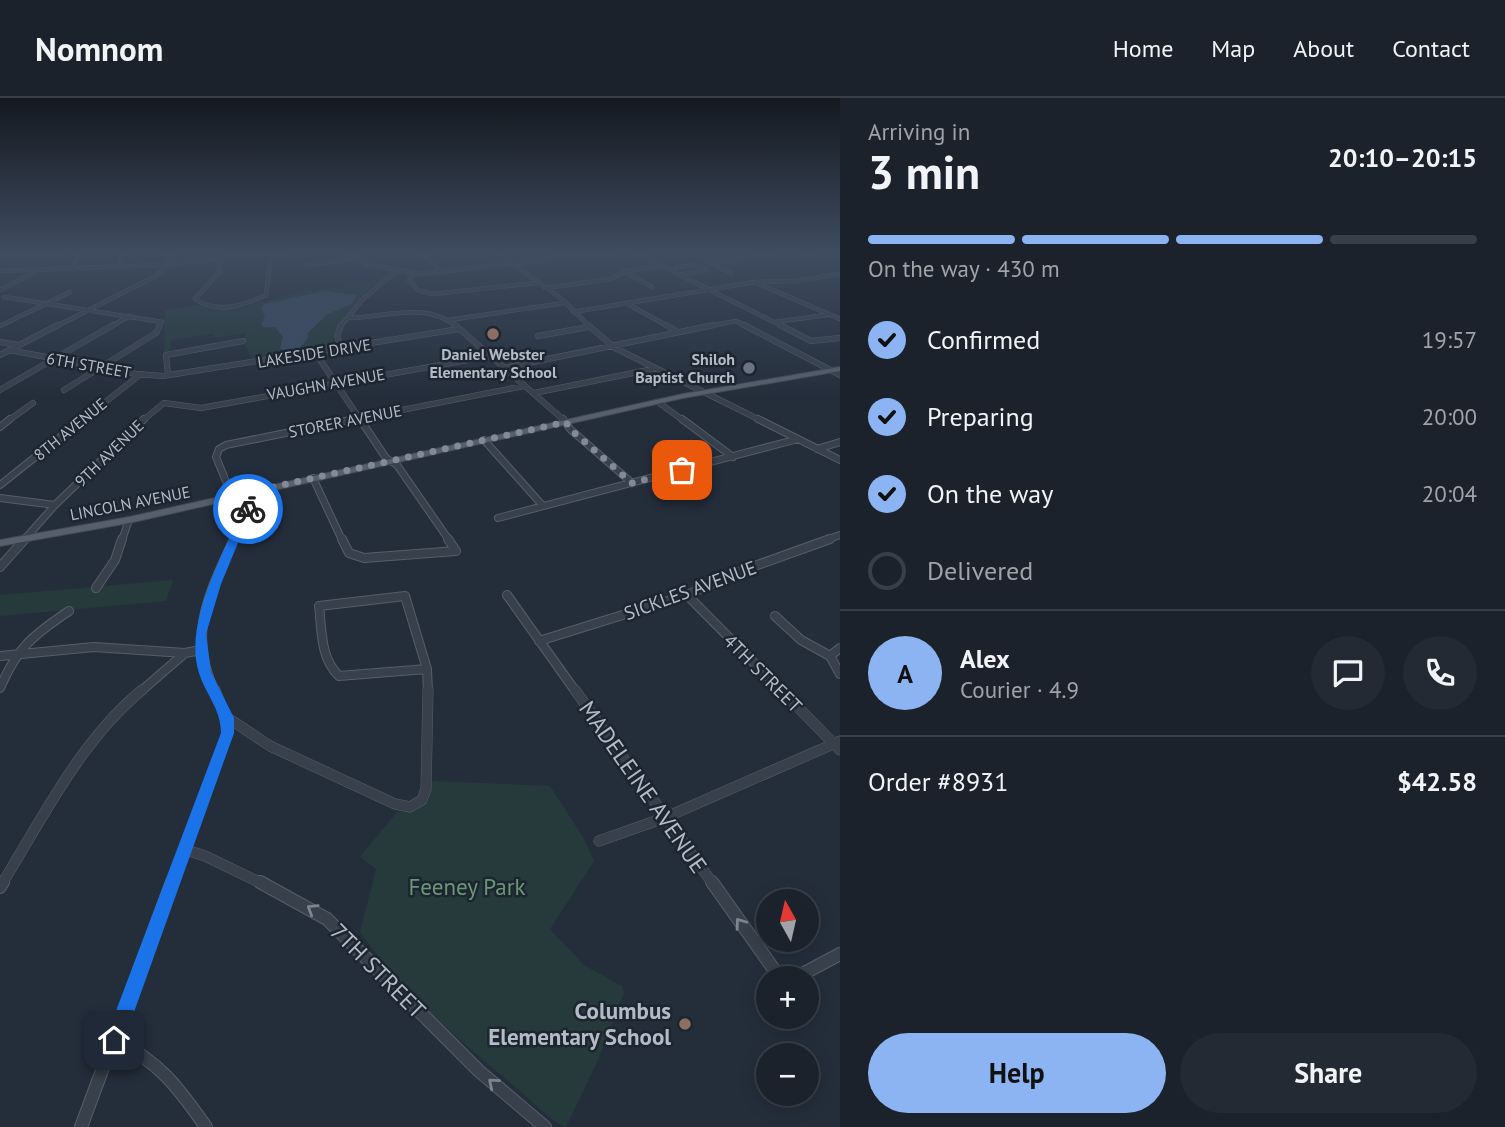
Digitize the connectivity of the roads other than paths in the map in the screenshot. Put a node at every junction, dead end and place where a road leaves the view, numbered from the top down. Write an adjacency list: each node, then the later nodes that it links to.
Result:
1 (26, 300): 11 (street)
2 (53, 300): 11 (street)
3 (108, 300): 14 (street)
4 (197, 300): 5 (street)
5 (253, 300)
6 (362, 300): 19 (street)
7 (561, 300): 12 (street)
8 (644, 300): 13 (street)
9 (728, 300): 21 (street)
10 (795, 300): 17 (street)
11 (46, 303): 14 (street); 22 (street)
12 (565, 303): 15 (street); 20 (street)
13 (626, 303): 15 (street); 25 (street)
14 (88, 310): 16 (street); 30 (street)
15 (573, 312): 23 (street)
16 (130, 316): 37 (street); 38 (street)
17 (831, 316): 18 (street); 21 (street)
18 (840, 316)
19 (348, 318): 20 (street); 32 (street)
20 (449, 320): 24 (street)
21 (775, 322): 27 (street)
22 (0, 326)
23 (589, 327): 26 (street); 31 (street)
24 (459, 329): 32 (street, LAKESIDE DRIVE); 36 (street)
25 (678, 332): 31 (street); 42 (street)
26 (538, 336)
27 (840, 338)
28 (243, 341): 44 (street)
29 (0, 342): 30 (street)
30 (19, 345): 33 (street)
31 (611, 346): 39 (street); 40 (street)
32 (341, 348): 34 (street, LAKESIDE DRIVE)
33 (9, 350): 35 (street); 37 (street, 6TH STREET)
34 (315, 352): 44 (street, LAKESIDE DRIVE); 46 (street)
35 (0, 355)
36 (490, 356): 39 (street); 46 (street, VAUGHN AVENUE)
37 (55, 359): 38 (street, 6TH STREET); 48 (street)
38 (102, 368): 43 (street, 6TH STREET); 49 (street)
39 (503, 368): 47 (street)
40 (653, 369): 50 (street); 51 (street)
41 (840, 369): 42 (main road, LINCOLN AVENUE)
42 (830, 371): 45 (street); 51 (main road, LINCOLN AVENUE)
43 (141, 374): 44 (street, 6TH STREET); 67 (street, 8TH AVENUE)
44 (169, 375)
45 (840, 375)
46 (335, 383): 54 (street, VAUGHN AVENUE); 55 (street)
47 (524, 386): 50 (street); 55 (street, STORER AVENUE)
48 (0, 390)
49 (64, 390)
50 (534, 393): 56 (street)
51 (706, 394): 52 (main road, LINCOLN AVENUE); 58 (street)
52 (657, 402): 56 (main road, LINCOLN AVENUE); 62 (street)
53 (33, 403): 57 (street)
54 (164, 403): 71 (street, 9TH AVENUE)
55 (360, 418): 64 (street); 69 (street, STORER AVENUE)
56 (566, 422): 59 (main road, LINCOLN AVENUE); 66 (street)
57 (0, 427)
58 (799, 439): 61 (street); 62 (street)
59 (484, 440): 64 (main road, LINCOLN AVENUE); 72 (street)
60 (840, 442): 61 (street)
61 (817, 449): 63 (street)
62 (733, 457): 66 (street)
63 (840, 460)
64 (390, 461): 65 (main road, LINCOLN AVENUE); 65 (street)
65 (313, 478): 68 (main road, LINCOLN AVENUE)
66 (632, 483): 72 (street)
67 (0, 485)
68 (255, 491): 69 (main road, LINCOLN AVENUE); 86 (street)
69 (232, 496): 74 (main road, LINCOLN AVENUE)
70 (0, 498): 71 (street)
71 (55, 505): 76 (street, 9TH AVENUE)
72 (543, 506): 73 (street)
73 (498, 518)
74 (129, 520): 76 (main road, LINCOLN AVENUE); 79 (street)
75 (840, 535): 81 (street, SICKLES AVENUE)
76 (27, 537): 77 (main road, LINCOLN AVENUE); 78 (street, 9TH AVENUE)
77 (0, 543)
78 (0, 567)
79 (96, 588)
80 (507, 595): 84 (street, MADELEINE AVENUE)
81 (687, 595): 84 (street, SICKLES AVENUE); 95 (street, 4TH STREET)
82 (69, 611): 88 (street)
83 (775, 616): 90 (street)
84 (539, 641): 96 (street, MADELEINE AVENUE)
85 (840, 648): 90 (street)
86 (201, 650): 87 (street); 94 (street)
87 (186, 653): 88 (street); 99 (street)
88 (13, 655): 89 (street); 93 (street)
89 (0, 656)
90 (830, 656): 92 (street)
91 (427, 669): 91 (street); 94 (street)
92 (840, 674)
93 (0, 688)
94 (228, 718): 98 (street)
95 (838, 745): 96 (street)
96 (664, 818): 97 (street); 101 (street, MADELEINE AVENUE, one-way to 96)
97 (599, 841)
98 (186, 850): 103 (street); 106 (street, 7TH STREET, one-way to 98)
99 (0, 887)
100 (840, 954): 102 (street)
101 (771, 966)
102 (818, 966)
103 (114, 1040): 104 (street); 105 (street)
104 (81, 1127)
105 (206, 1127)
106 (545, 1127)

